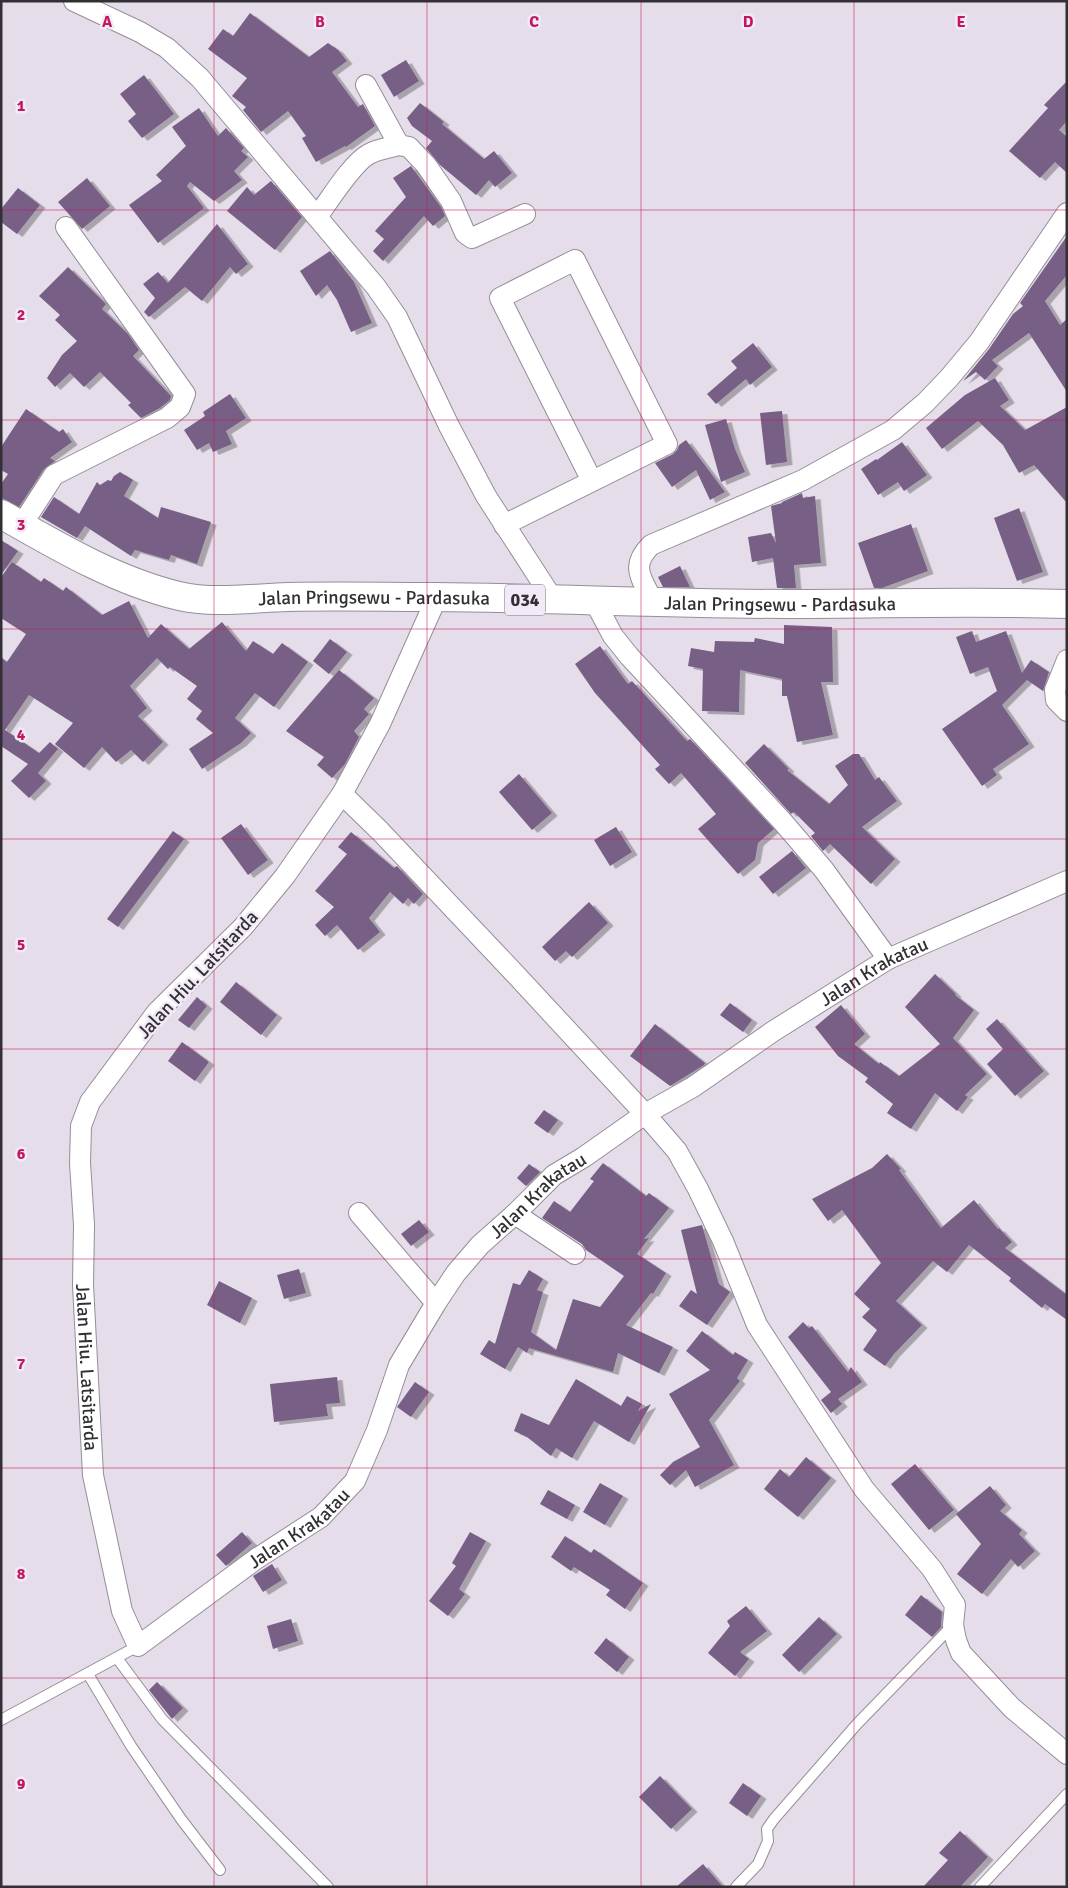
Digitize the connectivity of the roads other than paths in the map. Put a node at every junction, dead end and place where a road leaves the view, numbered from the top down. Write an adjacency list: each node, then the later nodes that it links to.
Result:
1 (74, 1): 6 (street)
2 (366, 85): 3 (street)
3 (399, 145): 4 (street); 6 (street)
4 (525, 214)
5 (1066, 216): 14 (street)
6 (317, 217): 10 (street)
7 (66, 227): 9 (street)
8 (592, 481): 8 (street); 10 (street)
9 (11, 520): 11 (main road, Jalan Pringsewu - Pardasuka / 034)
10 (504, 525): 12 (street)
11 (437, 598): 12 (main road, Jalan Pringsewu - Pardasuka / 034); 18 (street, Jalan Hiu. Latsitarda)
12 (554, 601): 13 (main road, Jalan Pringsewu - Pardasuka / 034)
13 (595, 602): 14 (main road, Jalan Pringsewu - Pardasuka / 034); 20 (street)
14 (653, 602): 15 (main road, Jalan Pringsewu - Pardasuka / 034)
15 (1067, 604)
16 (1067, 660): 17 (street)
17 (1067, 711)
18 (342, 794): 21 (street); 27 (street, Jalan Hiu. Latsitarda)
19 (1067, 881): 20 (street, Jalan Krakatau)
20 (888, 959): 21 (street, Jalan Krakatau)
21 (645, 1114): 23 (street, Jalan Krakatau); 26 (street)
22 (359, 1213): 25 (street)
23 (515, 1214): 24 (street); 25 (street, Jalan Krakatau)
24 (575, 1254)
25 (436, 1303): 27 (street, Jalan Krakatau)
26 (953, 1625): 31 (street); 35 (lane)
27 (138, 1646): 28 (lane)
28 (117, 1658): 29 (lane); 34 (lane)
29 (88, 1674): 30 (lane); 33 (lane)
30 (1, 1720)
31 (1067, 1754)
32 (1067, 1794): 36 (lane)
33 (220, 1870)
34 (328, 1887)
35 (736, 1887)
36 (980, 1887)

